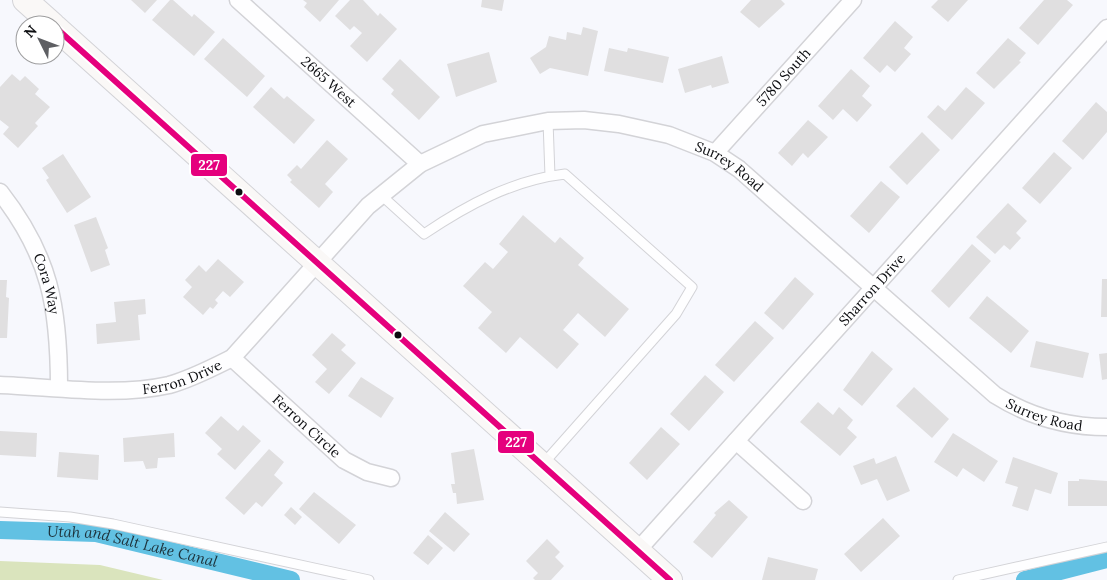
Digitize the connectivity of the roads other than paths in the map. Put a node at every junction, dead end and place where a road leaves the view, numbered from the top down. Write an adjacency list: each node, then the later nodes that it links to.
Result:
1 (25, 0): 4 (main road)
2 (238, 0): 9 (street, 2665 West)
3 (853, 0): 8 (street, 5780 South)
4 (42, 15)
5 (1107, 28): 14 (street, Sharron Drive)
6 (65, 36): 13 (main road)
7 (548, 120): 8 (street, Surrey Road); 9 (street, Surrey Road); 10 (lane)
8 (715, 154): 14 (street, Surrey Road)
9 (420, 164): 12 (street, Surrey Road)
10 (550, 176): 12 (lane); 20 (lane)
11 (0, 192): 17 (street, Cora Way)
12 (381, 195): 13 (street, Surrey Road)
13 (318, 263): 15 (street, Ferron Drive); 20 (main road)
14 (874, 287): 18 (street, Surrey Road); 19 (street, Sharron Drive)
15 (232, 358): 17 (street, Ferron Drive); 21 (street, Ferron Circle)
16 (0, 384): 17 (street, Ferron Drive)
17 (59, 387)
18 (1107, 427)
19 (736, 441): 22 (street); 25 (street, Sharron Drive)
20 (543, 464): 25 (main road)
21 (391, 478)
22 (803, 501)
23 (0, 512): 26 (lane)
24 (1107, 547): 28 (lane)
25 (638, 550): 27 (main road)
26 (369, 580)
27 (670, 580)
28 (958, 580)

